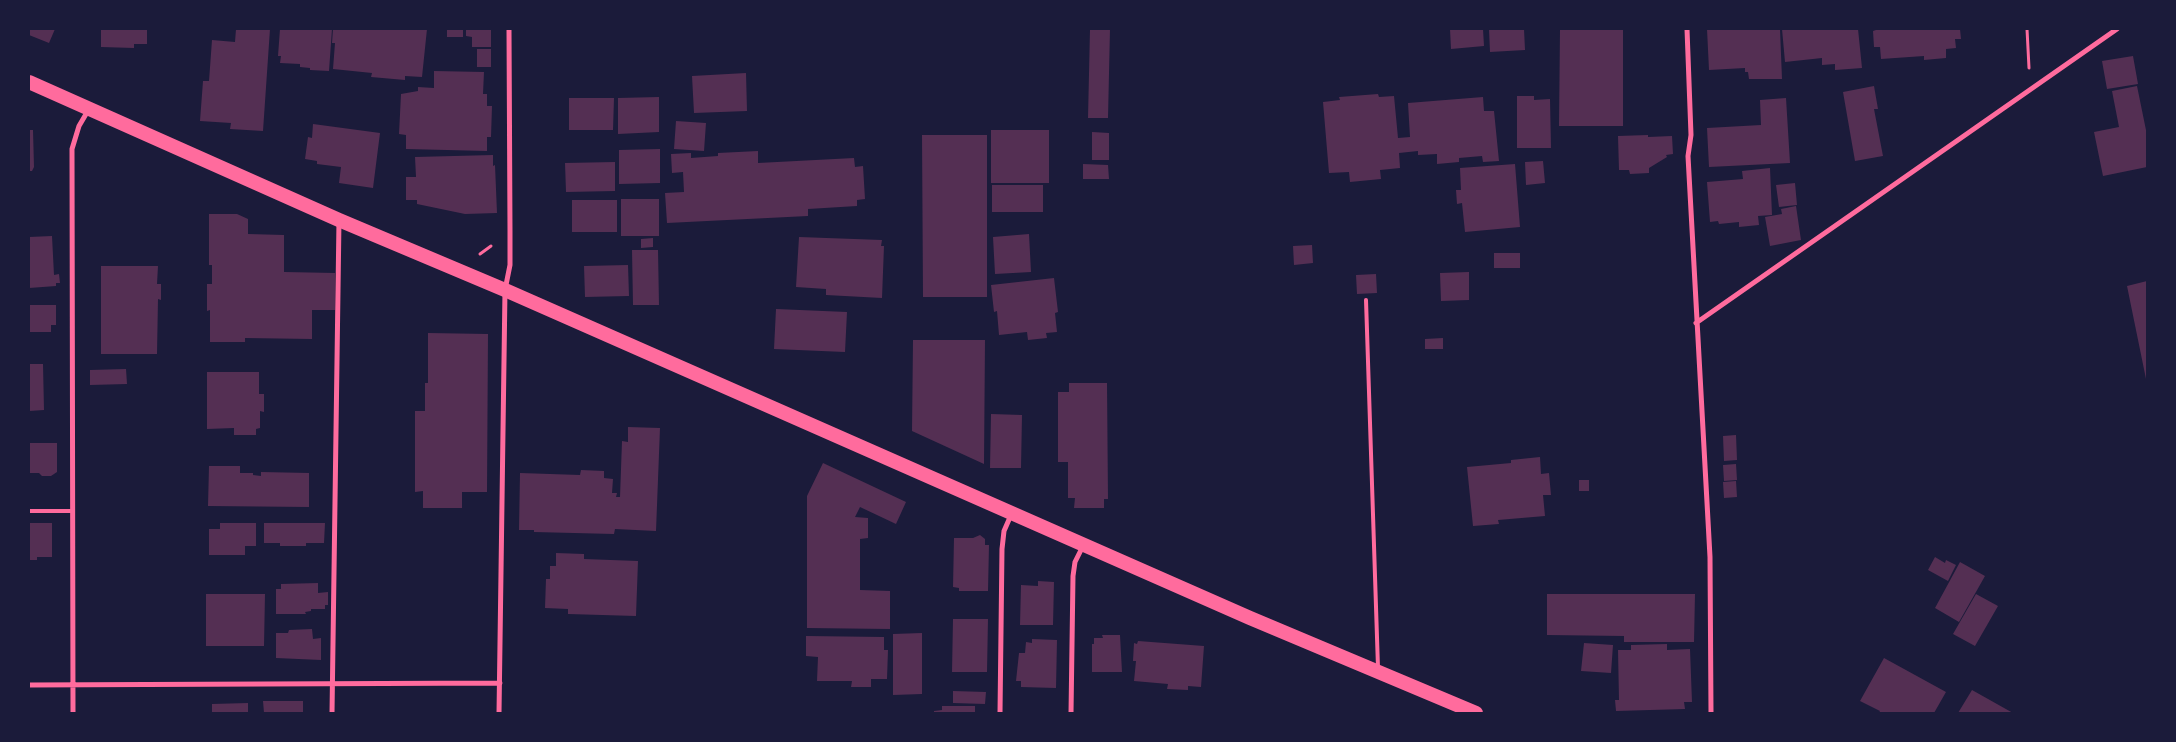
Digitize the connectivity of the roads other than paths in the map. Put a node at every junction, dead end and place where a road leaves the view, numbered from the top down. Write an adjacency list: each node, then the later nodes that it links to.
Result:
1 (509, 29): 7 (street)
2 (1687, 29): 9 (street)
3 (2118, 29): 9 (street)
4 (29, 82): 5 (highway)
5 (89, 109): 6 (highway); 11 (street)
6 (338, 220): 7 (highway); 16 (street)
7 (505, 290): 12 (highway); 15 (street)
8 (1366, 300): 14 (lane)
9 (1696, 323): 25 (street)
10 (29, 511): 11 (lane)
11 (73, 511): 18 (street)
12 (1012, 512): 13 (highway); 22 (street)
13 (1083, 544): 14 (highway); 23 (street)
14 (1378, 672): 24 (highway)
15 (500, 683): 16 (street); 21 (street)
16 (332, 684): 18 (street); 20 (street)
17 (29, 685): 18 (street)
18 (73, 685): 19 (street)
19 (74, 713)
20 (332, 713)
21 (499, 713)
22 (1000, 713)
23 (1071, 713)
24 (1476, 713)
25 (1711, 713)

